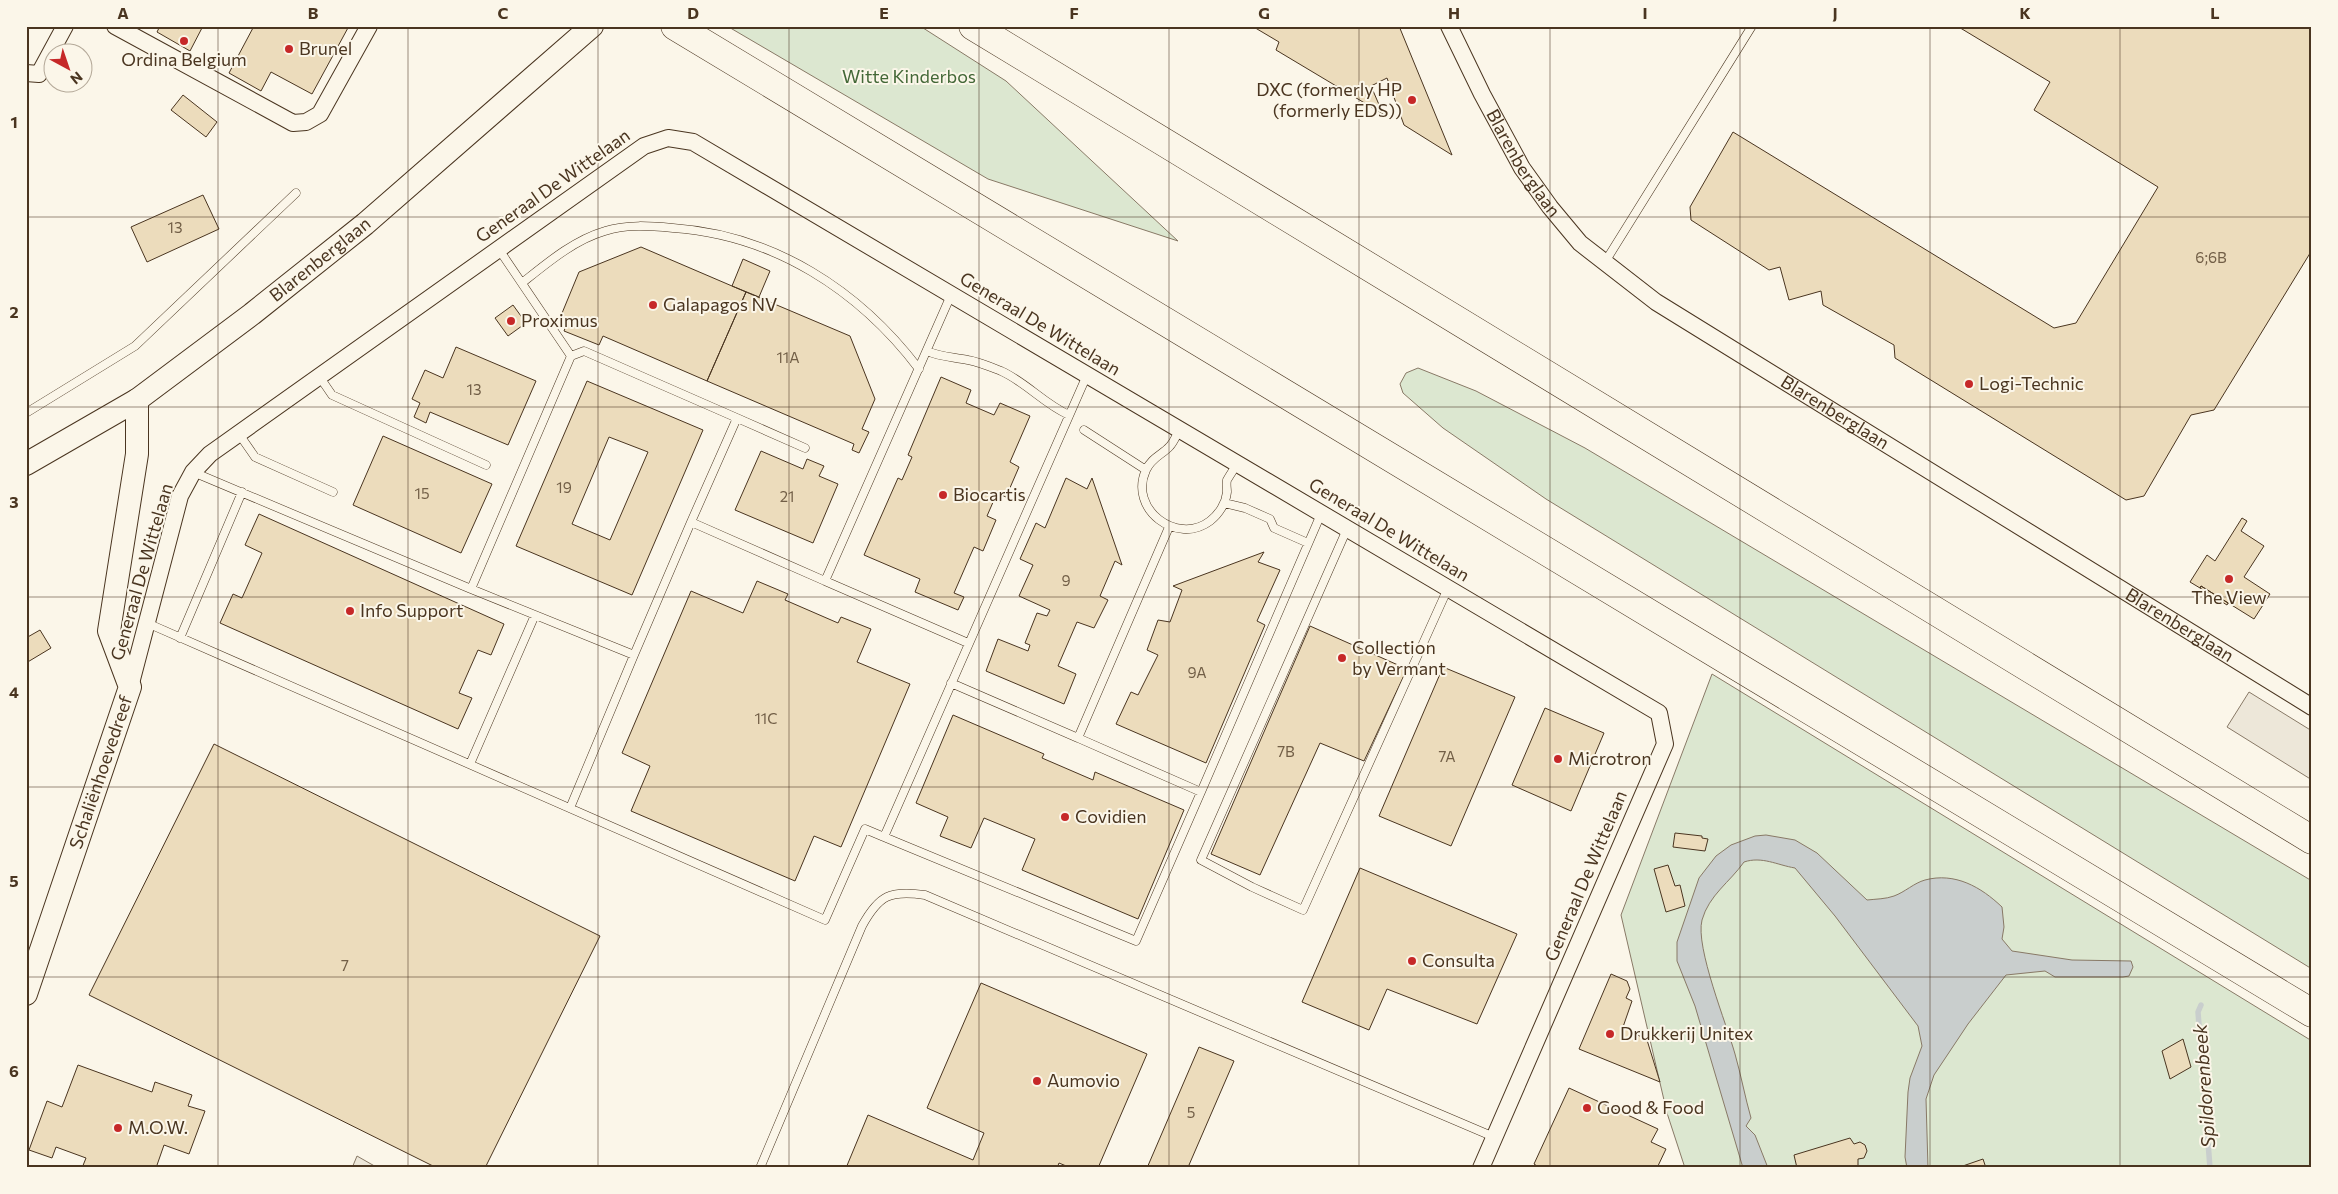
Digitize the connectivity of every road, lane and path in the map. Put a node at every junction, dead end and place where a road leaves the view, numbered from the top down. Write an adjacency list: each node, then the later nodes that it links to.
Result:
1 (65, 26): 9 (street)
2 (115, 26): 3 (street)
3 (369, 26)
4 (675, 26): 59 (highway)
5 (973, 26): 57 (highway)
6 (1449, 26): 12 (street, Blarenberglaan)
7 (1752, 26): 12 (lane)
8 (589, 29): 20 (street, Blarenberglaan)
9 (26, 73)
10 (296, 193): 21 (lane)
11 (498, 248): 13 (lane); 14 (street, Generaal De Wittelaan); 19 (street, Generaal De Wittelaan)
12 (1605, 262): 51 (street, Blarenberglaan)
13 (522, 283): 16 (lane); 17 (lane)
14 (952, 295): 15 (lane); 18 (street, Generaal De Wittelaan)
15 (927, 351): 17 (lane); 22 (lane)
16 (571, 356): 23 (lane); 43 (lane)
17 (919, 369): 41 (lane)
18 (1086, 375): 22 (lane); 25 (street, Generaal De Wittelaan)
19 (319, 376): 26 (street, Generaal De Wittelaan); 30 (lane)
20 (137, 400): 28 (street, Blarenberglaan); 50 (street, Schaliënhoevedreef)
21 (26, 413)
22 (1069, 416): 47 (lane)
23 (737, 418): 27 (lane); 37 (lane)
24 (1084, 430): 31 (lane)
25 (1180, 430): 29 (street, Generaal De Wittelaan); 31 (lane)
26 (239, 434): 32 (street, Generaal De Wittelaan); 34 (lane)
27 (805, 448)
28 (26, 464)
29 (1237, 464): 35 (lane); 36 (street, Generaal De Wittelaan)
30 (486, 465)
31 (1146, 470): 38 (lane)
32 (193, 472): 33 (lane); 45 (street, Generaal De Wittelaan)
33 (242, 492): 43 (lane); 46 (lane)
34 (333, 492)
35 (1224, 503): 38 (lane); 40 (lane)
36 (1321, 514): 39 (street, Generaal De Wittelaan); 40 (lane)
37 (691, 522): 41 (lane); 48 (lane)
38 (1170, 527): 52 (lane)
39 (1347, 529): 42 (street, Generaal De Wittelaan); 42 (lane)
40 (1308, 544): 54 (lane)
41 (826, 581): 47 (lane)
42 (1448, 588): 60 (street, Generaal De Wittelaan)
43 (471, 589): 44 (lane)
44 (535, 615): 48 (lane); 53 (lane)
45 (147, 623): 46 (lane); 50 (street, Generaal De Wittelaan)
46 (180, 638): 53 (lane)
47 (968, 643): 49 (lane)
48 (634, 655): 55 (lane)
49 (951, 682): 52 (lane); 56 (lane)
50 (130, 687): 58 (street, Schaliënhoevedreef)
51 (2312, 707)
52 (1078, 738): 54 (lane)
53 (470, 764): 55 (lane)
54 (1201, 792): 56 (lane)
55 (570, 808): 56 (lane)
56 (884, 837)
57 (2312, 840)
58 (26, 994)
59 (2312, 1013)
60 (1494, 1138): 61 (lane); 62 (street, Generaal De Wittelaan)
61 (760, 1168)
62 (1481, 1168)

